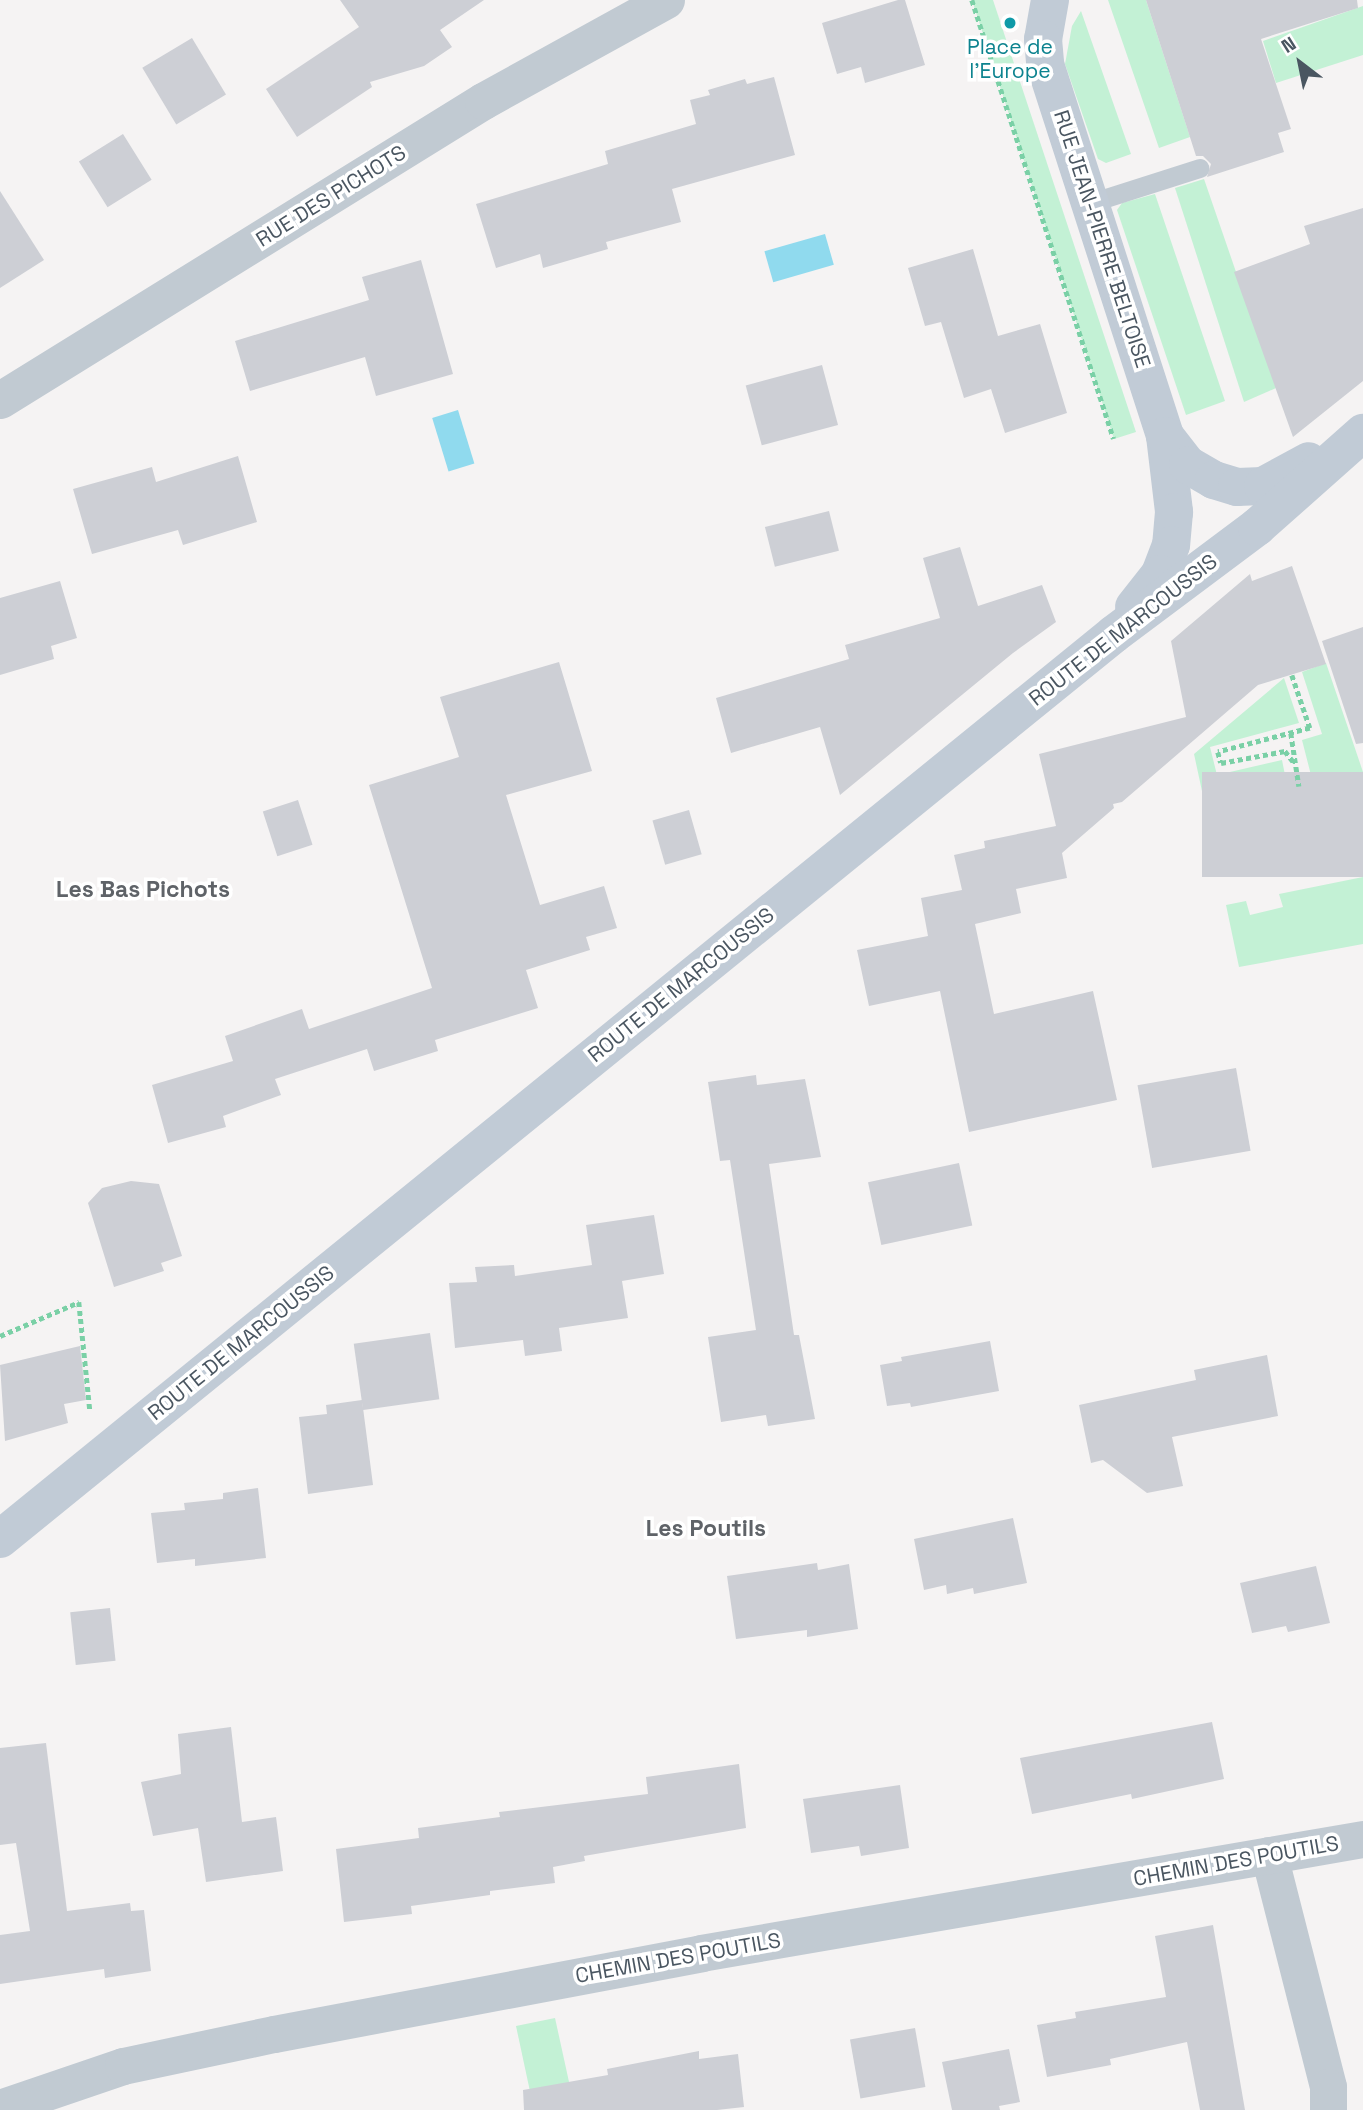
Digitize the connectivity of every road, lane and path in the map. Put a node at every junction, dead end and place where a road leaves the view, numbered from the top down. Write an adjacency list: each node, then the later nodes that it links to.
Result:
1 (666, 0): 6 (street, RUE DES PICHOTS)
2 (972, 0): 10 (path)
3 (1046, 3): 5 (main road, RUE JEAN-PIERRE BELTOISE)
4 (1200, 168): 5 (lane)
5 (1090, 203): 9 (main road, RUE JEAN-PIERRE BELTOISE)
6 (0, 400)
7 (1363, 426): 9 (main road, RUE JEAN-PIERRE BELTOISE)
8 (1363, 433): 11 (main road, ROUTE DE MARCOUSSIS)
9 (1165, 436): 11 (main road, RUE JEAN-PIERRE BELTOISE)
10 (1114, 439)
11 (1114, 634): 18 (main road, ROUTE DE MARCOUSSIS)
12 (1293, 675): 13 (path)
13 (1291, 733): 14 (path); 14 (path)
14 (1295, 764): 15 (path)
15 (1299, 786)
16 (0, 1335): 17 (path)
17 (90, 1411)
18 (0, 1539)
19 (1363, 1839): 20 (street, CHEMIN DES POUTILS)
20 (1269, 1855): 21 (street, CHEMIN DES POUTILS); 22 (street)
21 (0, 2108)
22 (1328, 2110)

